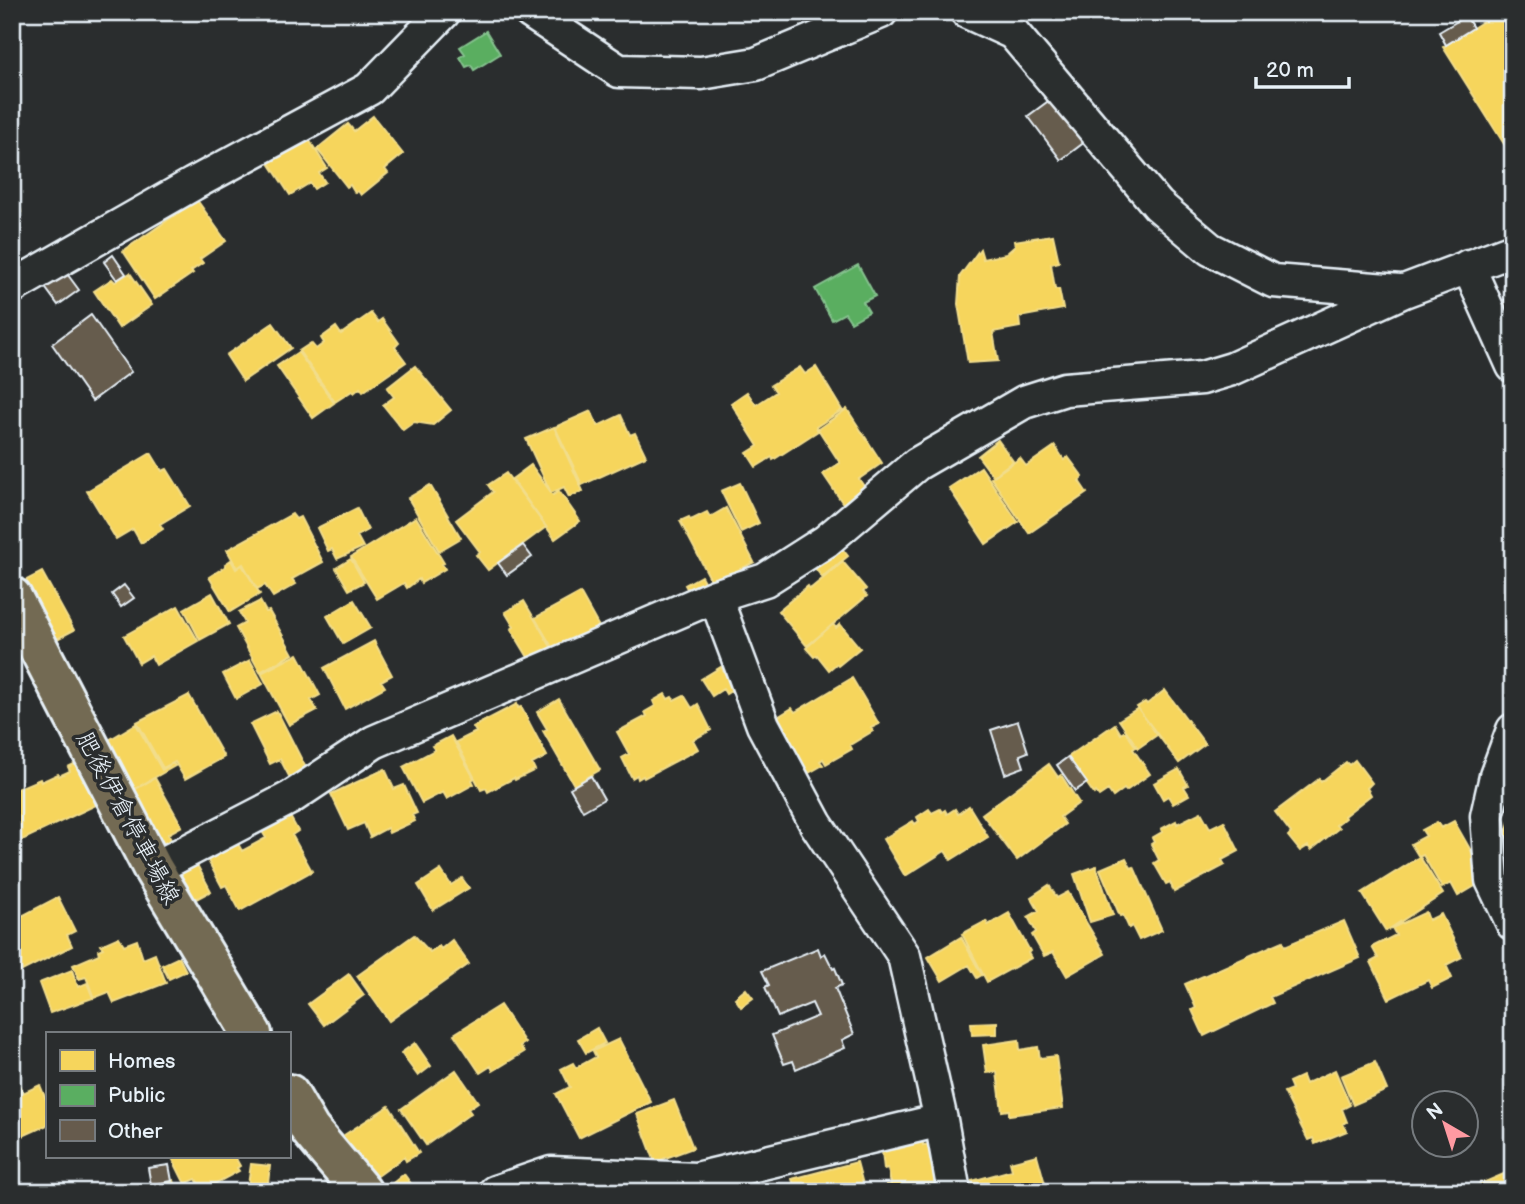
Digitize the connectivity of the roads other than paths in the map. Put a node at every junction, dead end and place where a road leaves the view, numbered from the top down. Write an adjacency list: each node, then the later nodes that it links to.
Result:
1 (444, 12): 7 (street)
2 (530, 12): 3 (street)
3 (881, 12)
4 (967, 12): 8 (street)
5 (1513, 250): 6 (street)
6 (1468, 266): 8 (street); 9 (street)
7 (12, 287)
8 (1404, 291): 10 (street)
9 (1513, 366)
10 (715, 596): 13 (street); 17 (street)
11 (12, 597): 13 (main road, 肥後伊倉停車場線)
12 (1513, 730): 14 (street)
13 (153, 869): 15 (main road, 肥後伊倉停車場線)
14 (1513, 924)
15 (251, 1032)
16 (290, 1096): 18 (main road)
17 (941, 1120): 19 (street); 20 (street)
18 (362, 1192)
19 (495, 1192)
20 (954, 1192)

